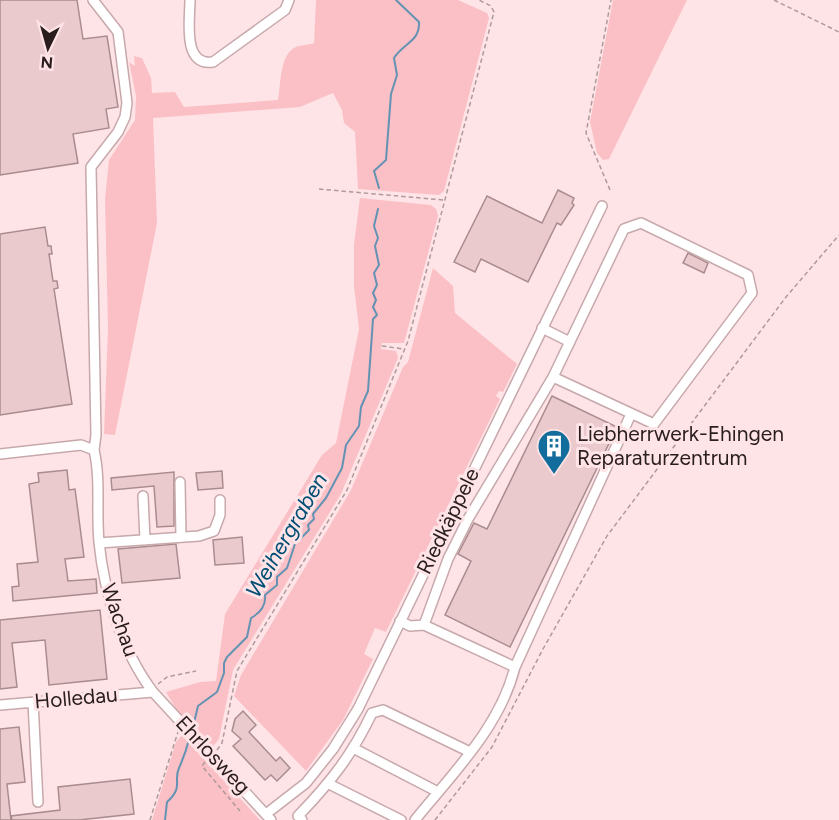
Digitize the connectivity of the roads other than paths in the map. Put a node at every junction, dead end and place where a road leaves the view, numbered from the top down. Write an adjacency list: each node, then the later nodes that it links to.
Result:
1 (93, 0): 9 (street, Wachau)
2 (190, 0): 3 (street)
3 (289, 0)
4 (602, 206): 5 (street, Riedkäppele)
5 (542, 328): 6 (street); 17 (street, Riedkäppele)
6 (570, 342): 7 (street); 8 (street)
7 (553, 377): 8 (street); 18 (street)
8 (631, 414): 19 (street)
9 (94, 450): 10 (street); 16 (street, Wachau)
10 (0, 454)
11 (180, 482): 14 (street)
12 (143, 496): 15 (street)
13 (220, 500): 14 (street)
14 (181, 537): 15 (street)
15 (146, 540): 16 (street)
16 (99, 543): 20 (street, Wachau)
17 (400, 621): 18 (street); 28 (street, Riedkäppele)
18 (424, 625): 19 (street)
19 (515, 667): 24 (street)
20 (151, 690): 21 (street, Holledau); 28 (street, Ehrlosweg)
21 (33, 702): 22 (street, Holledau); 27 (street)
22 (0, 705)
23 (356, 749): 24 (street); 25 (street); 26 (street)
24 (470, 752): 26 (street)
25 (329, 784): 29 (street); 30 (street)
26 (438, 792): 31 (street)
27 (38, 802)
28 (268, 817)
29 (302, 820)
30 (401, 820)
31 (415, 820)

